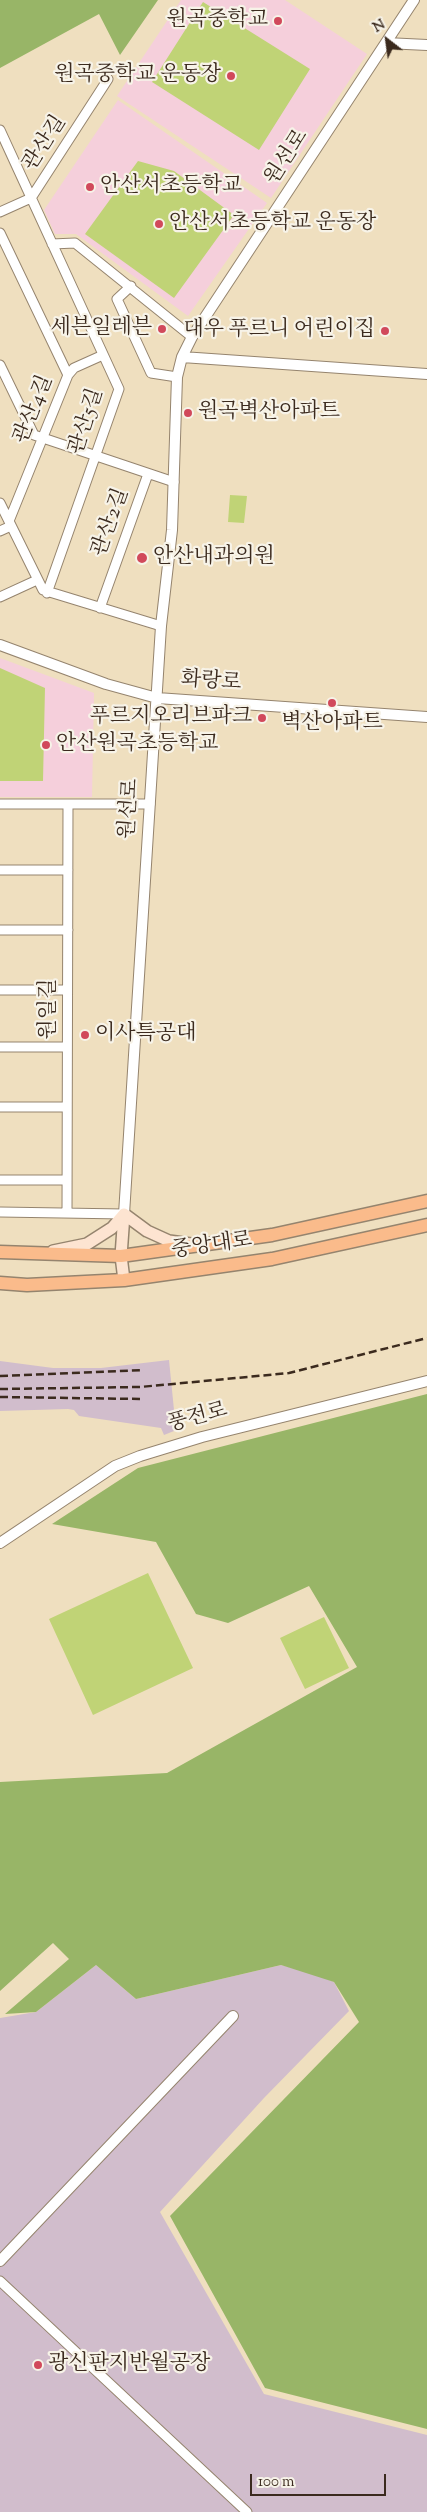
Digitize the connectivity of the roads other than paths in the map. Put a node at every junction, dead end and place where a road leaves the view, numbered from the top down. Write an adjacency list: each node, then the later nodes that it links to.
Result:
1 (414, 0): 2 (street, 원선로)
2 (386, 43): 3 (street); 11 (street, 원선로)
3 (427, 45)
4 (108, 79): 6 (street, 관산길)
5 (0, 130): 6 (street, 관산5길)
6 (31, 198): 7 (street, 관산길); 9 (street, 관산5길)
7 (0, 212)
8 (0, 232): 16 (street, 관산4길)
9 (52, 244): 10 (street); 12 (street, 관산5길)
10 (131, 286): 11 (street); 17 (street)
11 (192, 336): 13 (street, 원선로)
12 (104, 355): 16 (street); 19 (street, 관산5길)
13 (182, 358): 15 (street); 17 (street, 원선로)
14 (0, 366): 18 (street)
15 (427, 374)
16 (68, 375): 18 (street, 관산4길)
17 (177, 377): 21 (street, 원선로)
18 (42, 439): 19 (street); 23 (street, 관산4길)
19 (95, 456): 20 (street); 26 (street, 관산5길)
20 (148, 474): 21 (street, 관산2길); 28 (street, 관산2길)
21 (174, 482): 29 (street, 원선로)
22 (0, 503): 23 (street)
23 (10, 524): 24 (street); 25 (street)
24 (0, 532)
25 (36, 580): 26 (street); 27 (street)
26 (47, 593): 28 (street)
27 (0, 597)
28 (100, 608): 29 (street)
29 (161, 626): 31 (street, 원선로)
30 (0, 645): 31 (street, 화랑로)
31 (157, 698): 32 (street, 화랑로); 35 (street, 원선로)
32 (427, 717)
33 (0, 804): 34 (street)
34 (68, 804): 35 (street); 37 (street, 원일길)
35 (150, 804): 51 (street, 원선로)
36 (0, 870): 37 (street)
37 (68, 870): 39 (street, 원일길)
38 (0, 930): 39 (street)
39 (68, 930): 41 (street, 원일길)
40 (0, 990): 41 (street)
41 (67, 990): 43 (street, 원일길)
42 (0, 1047): 43 (street)
43 (67, 1047): 45 (street, 원일길)
44 (0, 1107): 45 (street)
45 (67, 1107): 47 (street, 원일길)
46 (0, 1180): 47 (street)
47 (67, 1180): 50 (street, 원일길)
48 (427, 1201): 53 (main road)
49 (0, 1212): 50 (street)
50 (67, 1213): 51 (street)
51 (124, 1214): 53 (main road); 55 (main road); 56 (main road)
52 (427, 1225): 57 (main road, 중앙대로)
53 (200, 1245): 56 (main road)
54 (0, 1252): 55 (main road)
55 (44, 1254): 56 (main road)
56 (120, 1256): 57 (main road)
57 (124, 1280): 58 (main road, 중앙대로)
58 (0, 1283)
59 (427, 1381): 60 (street, 풍전로)
60 (0, 1543)
61 (233, 2016): 62 (street)
62 (0, 2261)
63 (0, 2281): 64 (street)
64 (247, 2512)

